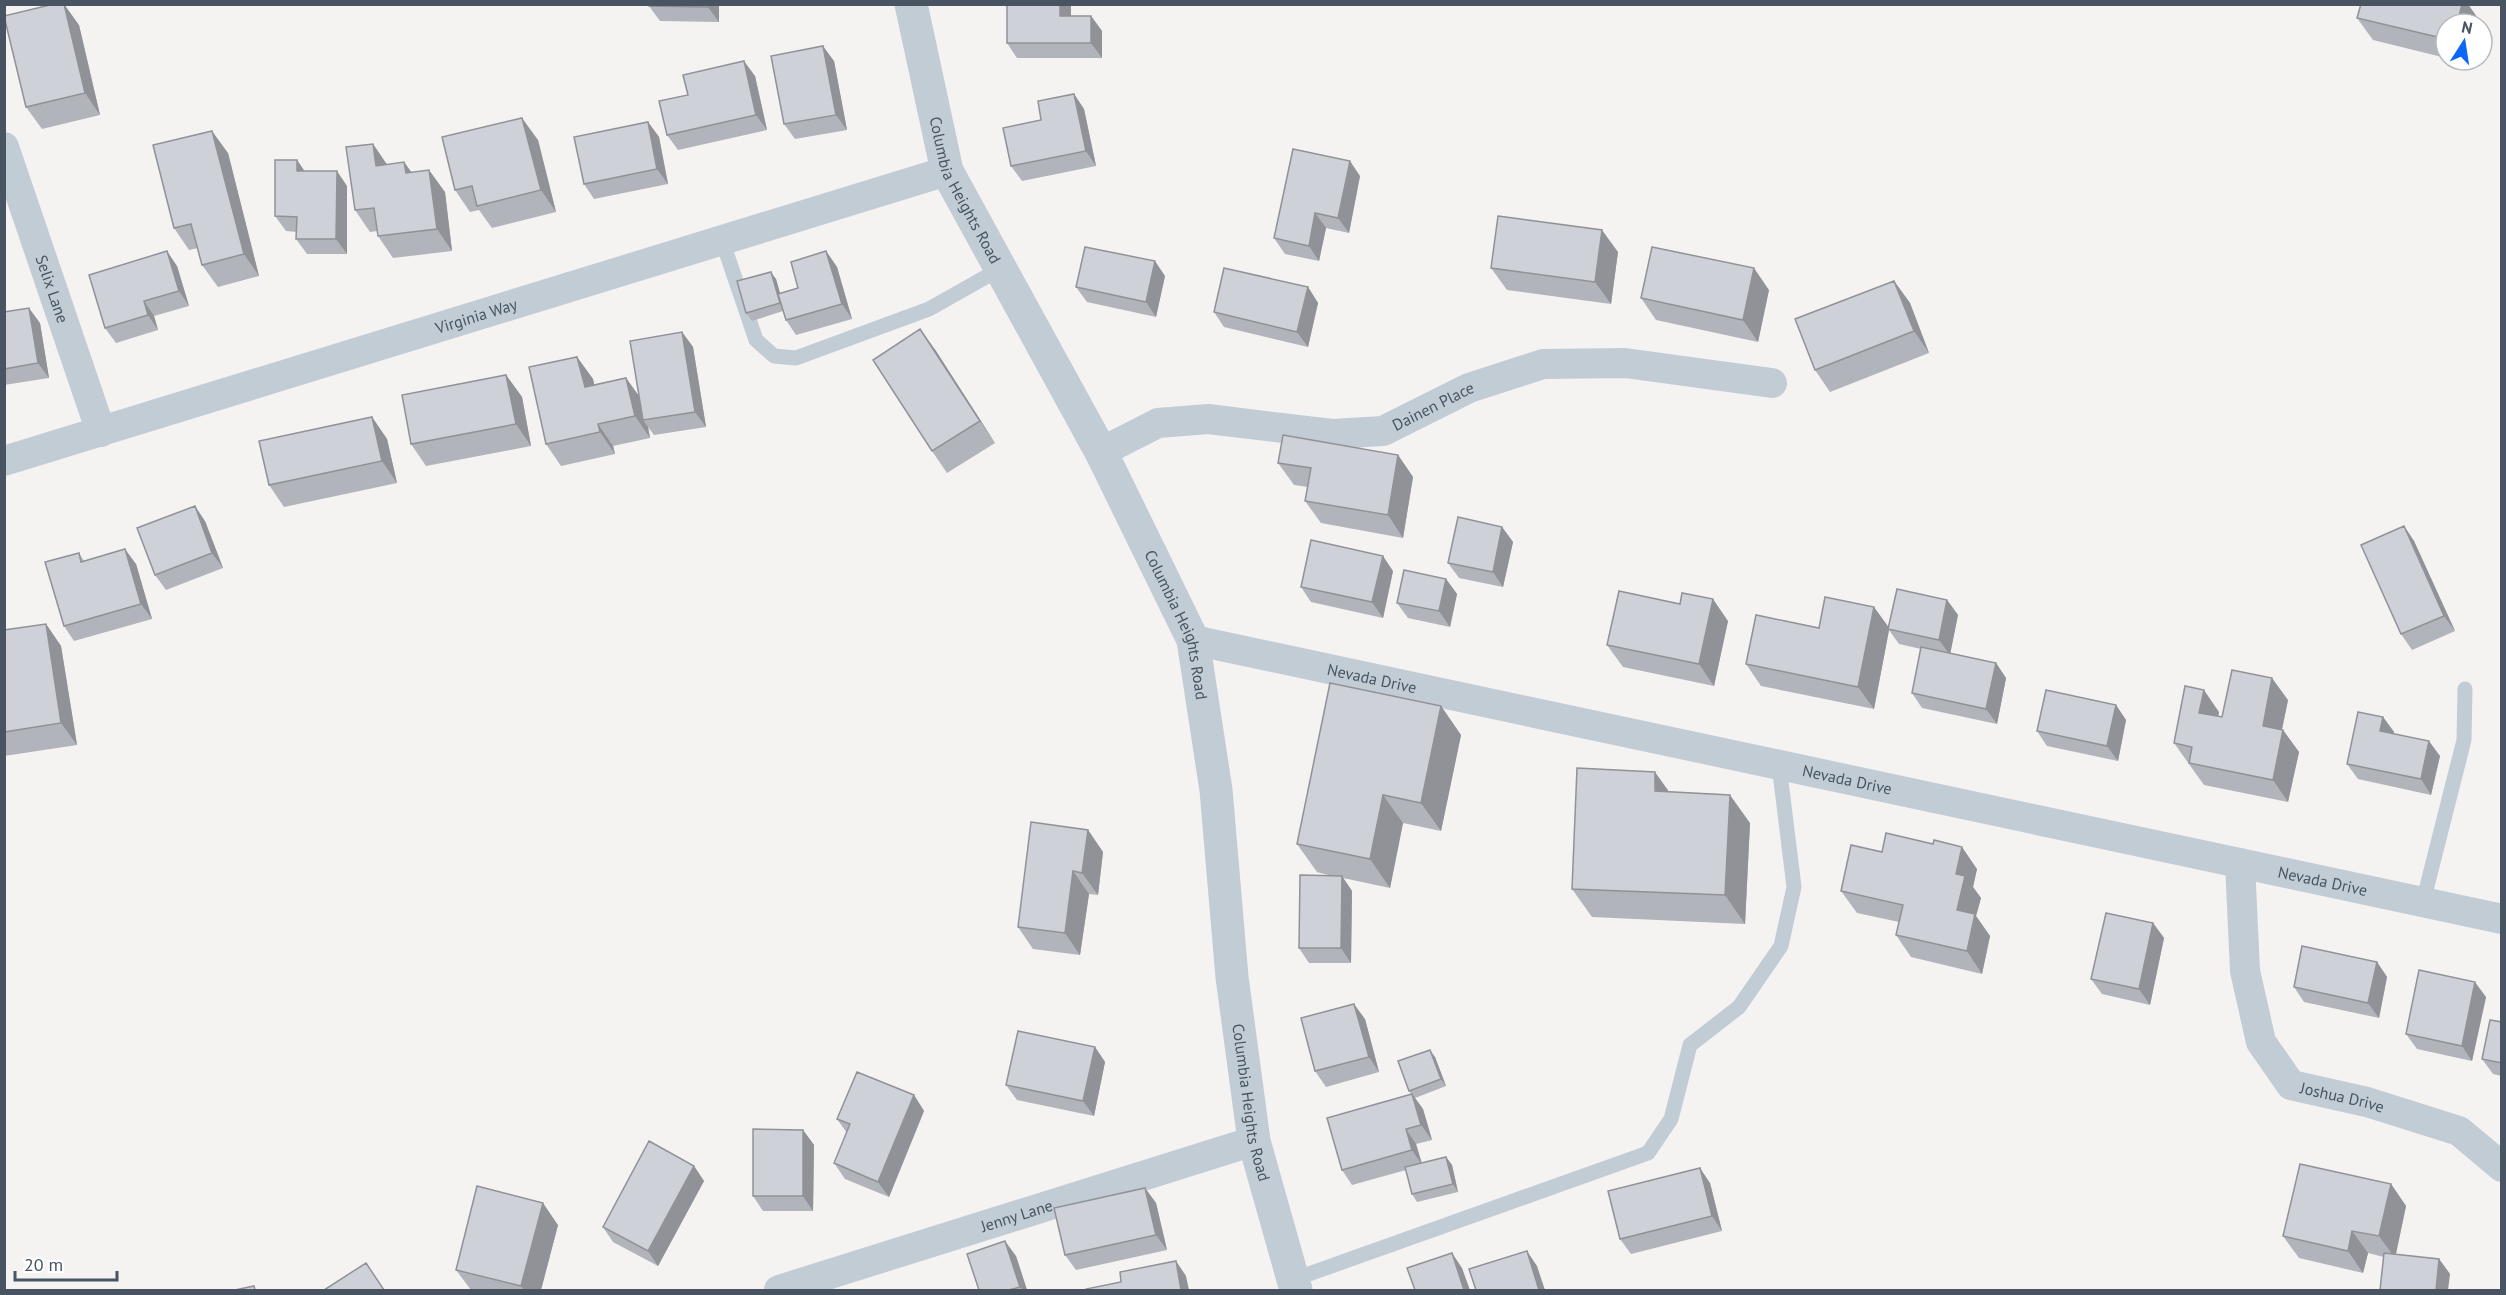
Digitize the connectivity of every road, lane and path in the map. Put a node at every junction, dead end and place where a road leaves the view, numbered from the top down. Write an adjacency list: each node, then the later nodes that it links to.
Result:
1 (911, 4): 3 (street, Columbia Heights Road)
2 (4, 147): 7 (street, Selix Lane)
3 (947, 171): 4 (street, Virginia Way); 5 (street, Columbia Heights Road)
4 (722, 240): 5 (lane); 7 (street, Virginia Way)
5 (1000, 269): 8 (street, Columbia Heights Road)
6 (1772, 383): 8 (street, Dainen Place)
7 (101, 432): 9 (street, Virginia Way)
8 (1101, 452): 10 (street, Columbia Heights Road)
9 (4, 461)
10 (1193, 640): 12 (street, Nevada Drive); 16 (street, Columbia Heights Road)
11 (2465, 689): 14 (lane)
12 (1779, 765): 13 (street, Nevada Drive); 18 (lane)
13 (2240, 863): 14 (street, Nevada Drive); 17 (street, Joshua Drive)
14 (2423, 902): 15 (street, Nevada Drive)
15 (2502, 919)
16 (1254, 1141): 18 (street, Columbia Heights Road); 19 (street, Jenny Lane)
17 (2502, 1167)
18 (1294, 1286)
19 (779, 1290)

